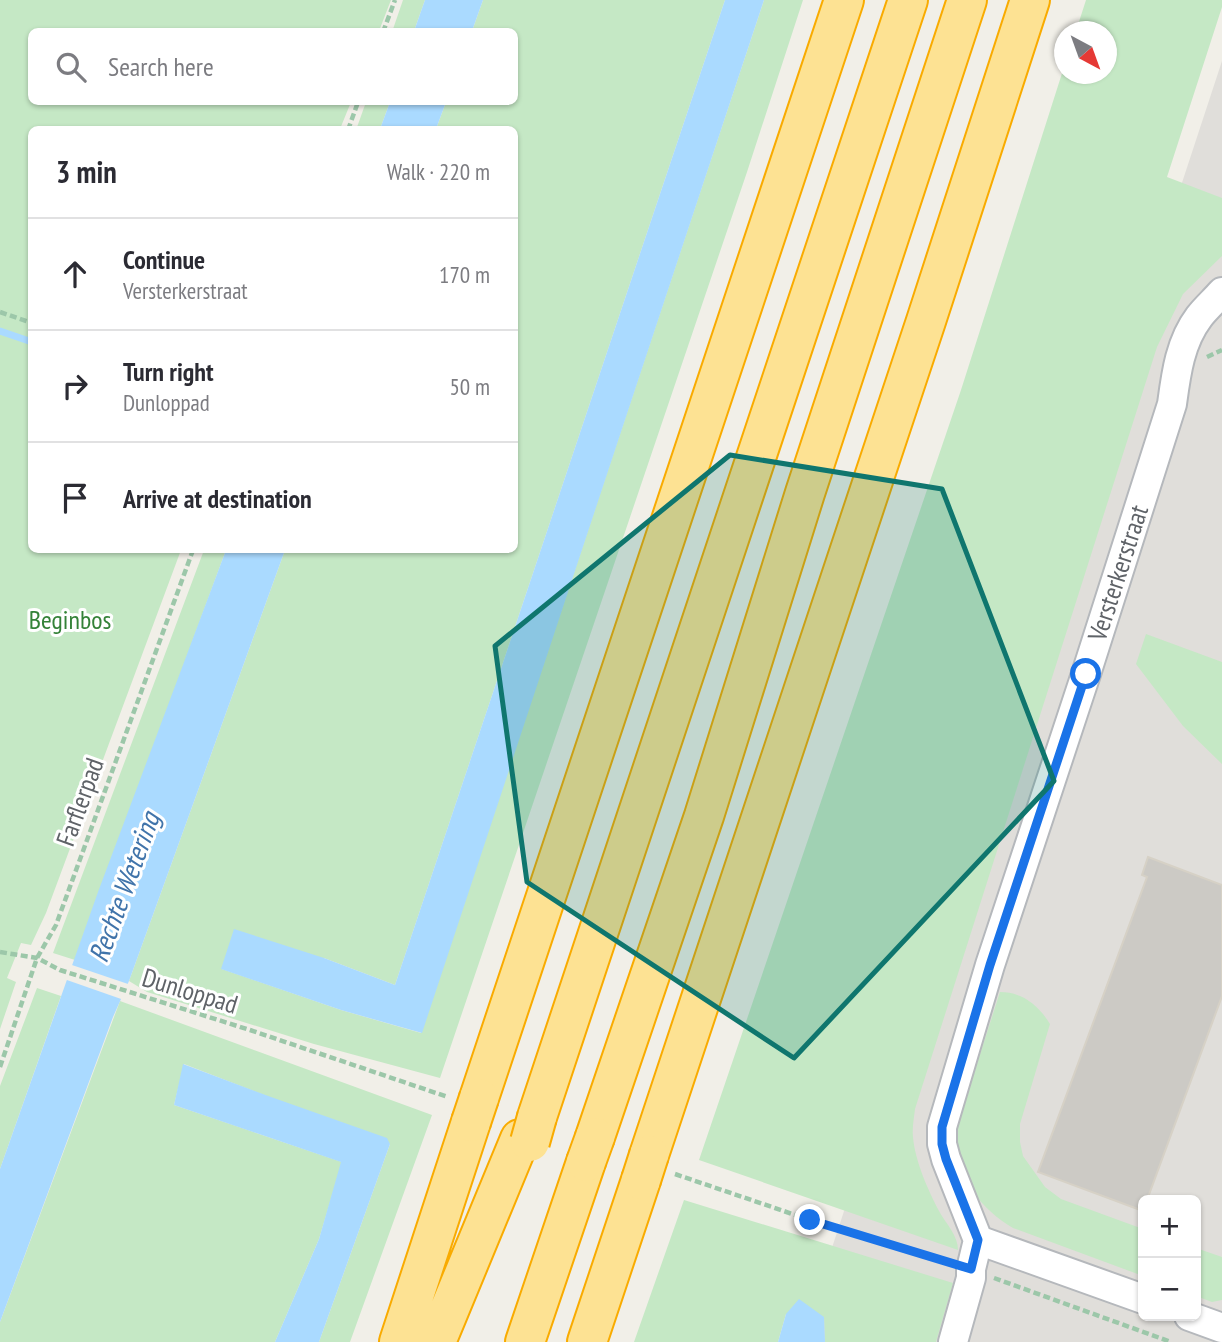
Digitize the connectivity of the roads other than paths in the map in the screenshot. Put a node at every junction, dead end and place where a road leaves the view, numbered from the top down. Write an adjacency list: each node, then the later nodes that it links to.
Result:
1 (844, 0): 8 (highway)
2 (908, 0): 6 (highway)
3 (967, 0): 16 (highway)
4 (1030, 0): 17 (highway)
5 (1222, 292): 7 (street, Versterkerstraat)
6 (529, 1128): 14 (highway); 15 (highway)
7 (978, 1240): 9 (street); 18 (street)
8 (413, 1297): 12 (highway); 13 (highway)
9 (1138, 1297)
10 (1201, 1320): 11 (street)
11 (1222, 1328)
12 (389, 1342)
13 (399, 1342)
14 (436, 1342)
15 (466, 1342)
16 (525, 1342)
17 (587, 1342)
18 (953, 1342)

